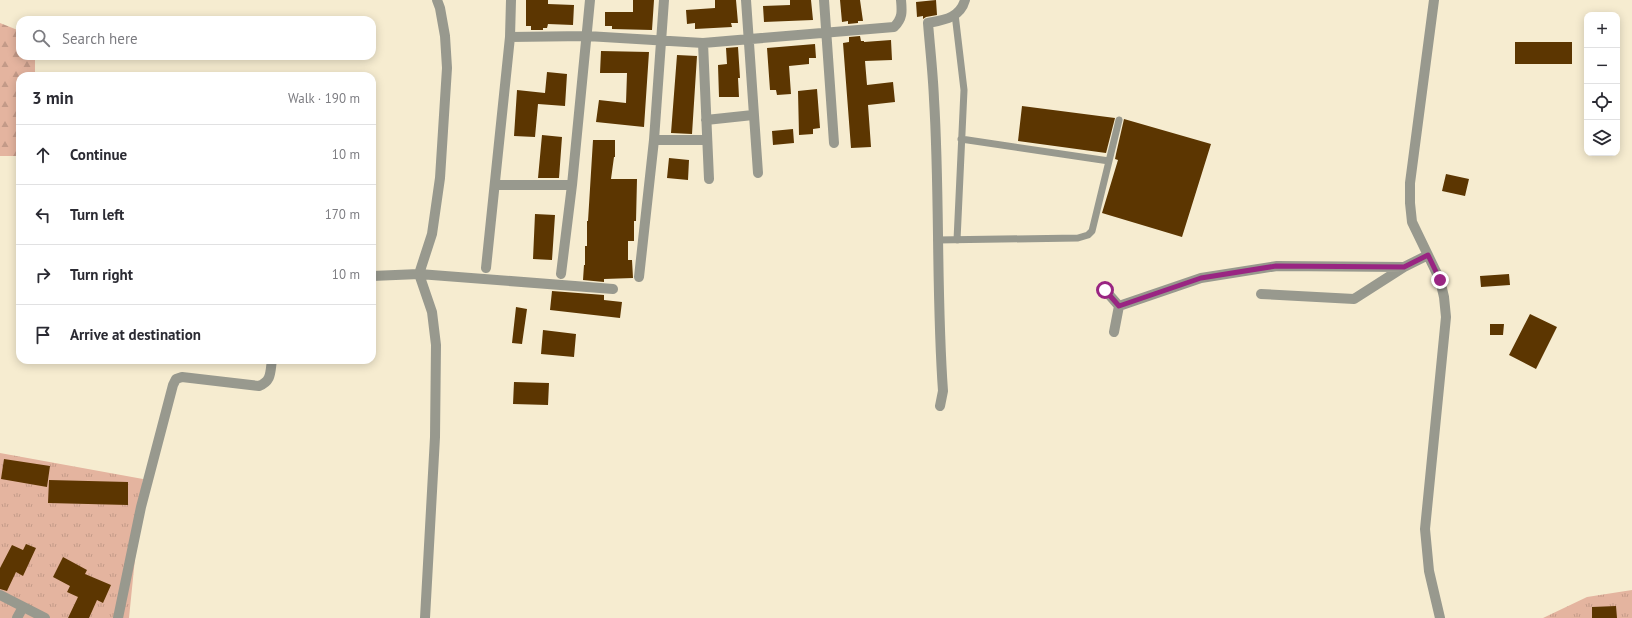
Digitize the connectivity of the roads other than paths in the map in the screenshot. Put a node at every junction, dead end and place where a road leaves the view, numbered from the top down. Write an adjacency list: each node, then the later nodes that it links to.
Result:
1 (437, 0): 34 (street)
2 (511, 0): 13 (street)
3 (590, 0): 12 (street)
4 (664, 0): 15 (street)
5 (746, 0): 14 (street)
6 (824, 0): 11 (street)
7 (901, 0): 11 (street)
8 (965, 0): 10 (street)
9 (1434, 0): 31 (street)
10 (955, 14): 20 (lane); 29 (street)
11 (826, 33): 14 (street); 23 (street)
12 (587, 36): 13 (street); 15 (street); 28 (street)
13 (510, 37): 27 (street)
14 (748, 39): 16 (street); 17 (street)
15 (661, 40): 16 (street); 21 (street)
16 (703, 43): 18 (street)
17 (753, 115): 18 (street); 25 (street)
18 (706, 120): 22 (street)
19 (1119, 120): 24 (lane)
20 (962, 139): 24 (lane); 30 (lane)
21 (654, 140): 22 (street); 37 (street)
22 (706, 140): 26 (street)
23 (834, 143)
24 (1109, 161): 30 (lane)
25 (758, 173)
26 (709, 179)
27 (495, 185): 28 (street); 33 (street)
28 (572, 186): 35 (street)
29 (937, 240): 30 (lane); 44 (street)
30 (956, 240)
31 (1428, 255): 32 (street); 51 (street)
32 (1404, 267): 40 (street); 41 (street)
33 (486, 268)
34 (419, 274): 36 (street); 38 (street); 50 (street)
35 (561, 274)
36 (376, 276)
37 (639, 277)
38 (613, 289)
39 (1105, 290): 41 (street)
40 (1261, 294)
41 (1119, 306): 42 (street)
42 (1114, 332)
43 (271, 364): 49 (street)
44 (940, 406)
45 (0, 595): 46 (street)
46 (23, 607): 47 (street); 48 (street)
47 (17, 618)
48 (45, 618)
49 (118, 618)
50 (424, 618)
51 (1440, 618)

